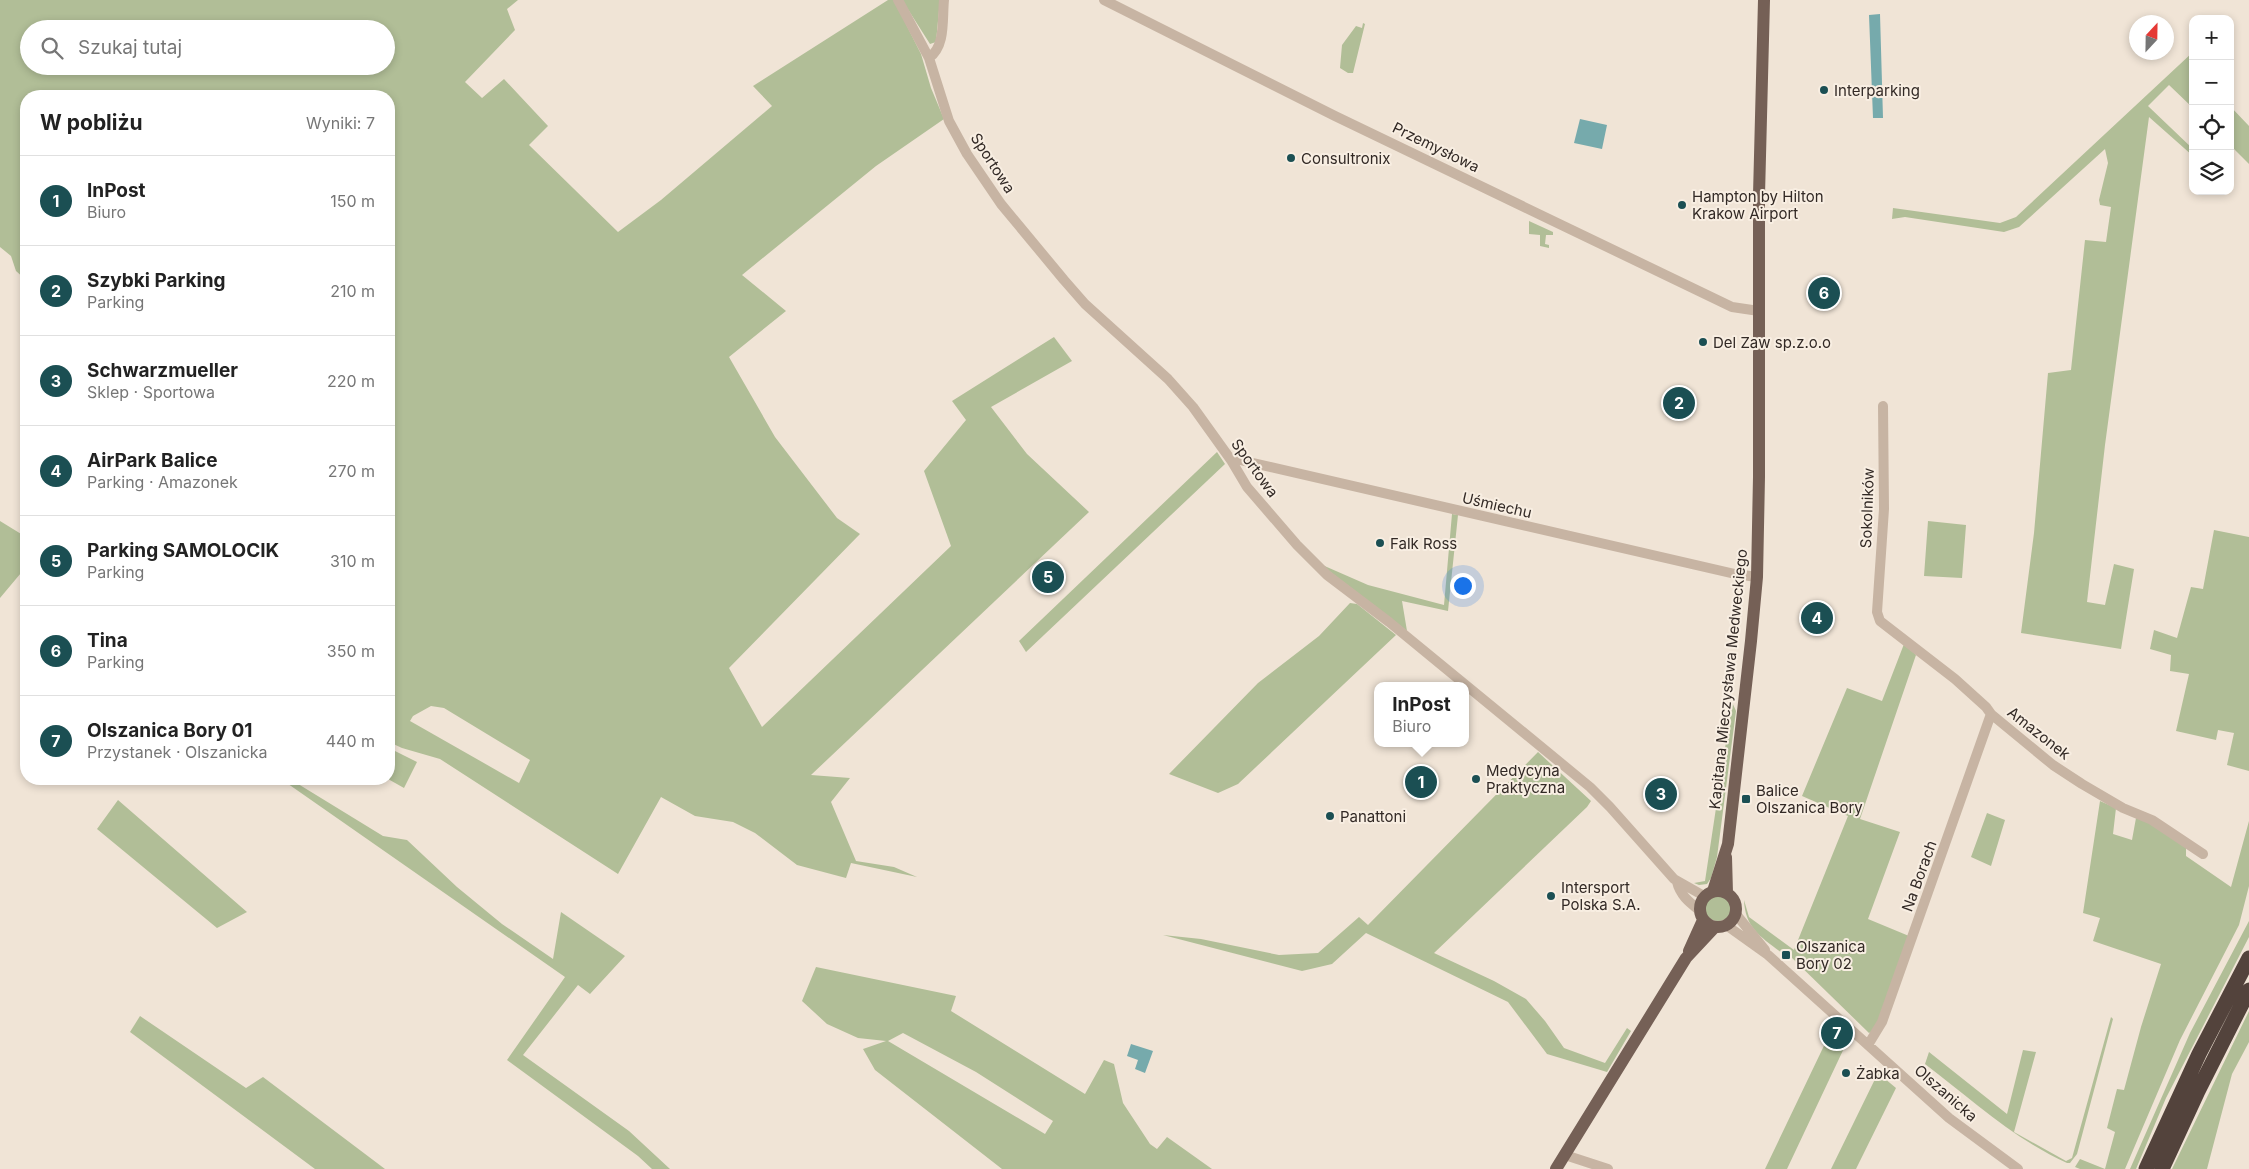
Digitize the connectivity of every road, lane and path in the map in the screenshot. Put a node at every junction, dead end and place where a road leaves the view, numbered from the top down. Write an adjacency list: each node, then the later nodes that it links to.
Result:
1 (898, 0): 5 (street, Sportowa)
2 (944, 0): 5 (street)
3 (1104, 0): 6 (street, Przemysłowa)
4 (1764, 0): 6 (main road, Kapitana Mieczysława Medweckiego)
5 (928, 58): 8 (street, Sportowa)
6 (1759, 311): 9 (main road, Kapitana Mieczysława Medweckiego)
7 (1883, 406): 10 (street, Sokolników)
8 (1231, 460): 9 (street, Uśmiechu); 11 (street, Sportowa)
9 (1757, 577): 14 (main road, Kapitana Mieczysława Medweckiego)
10 (1877, 612): 13 (street, Amazonek)
11 (1462, 682)
12 (1469, 688): 16 (street, Sportowa)
13 (1991, 714): 15 (street, Amazonek); 26 (street, Na Borach)
14 (1726, 852): 17 (main road, Kapitana Mieczysława Medweckiego); 18 (main road, Kapitana Mieczysława Medweckiego)
15 (2203, 854)
16 (1677, 882): 17 (street, Sportowa); 20 (street, Sportowa)
17 (1709, 893): 18 (main road); 20 (main road)
18 (1727, 893): 19 (main road)
19 (1735, 913): 21 (main road); 22 (street, Olszanicka)
20 (1701, 915): 21 (main road); 23 (main road)
21 (1721, 926): 22 (street, Olszanicka); 23 (main road)
22 (1768, 955): 26 (street, Olszanicka)
23 (1686, 958): 27 (main road)
24 (2249, 958): 31 (highway)
25 (2249, 990): 32 (highway)
26 (1868, 1045): 30 (street, Olszanicka)
27 (1565, 1155): 28 (main road); 29 (street)
28 (1556, 1169)
29 (1608, 1169)
30 (2018, 1169)
31 (2146, 1169)
32 (2162, 1169)

